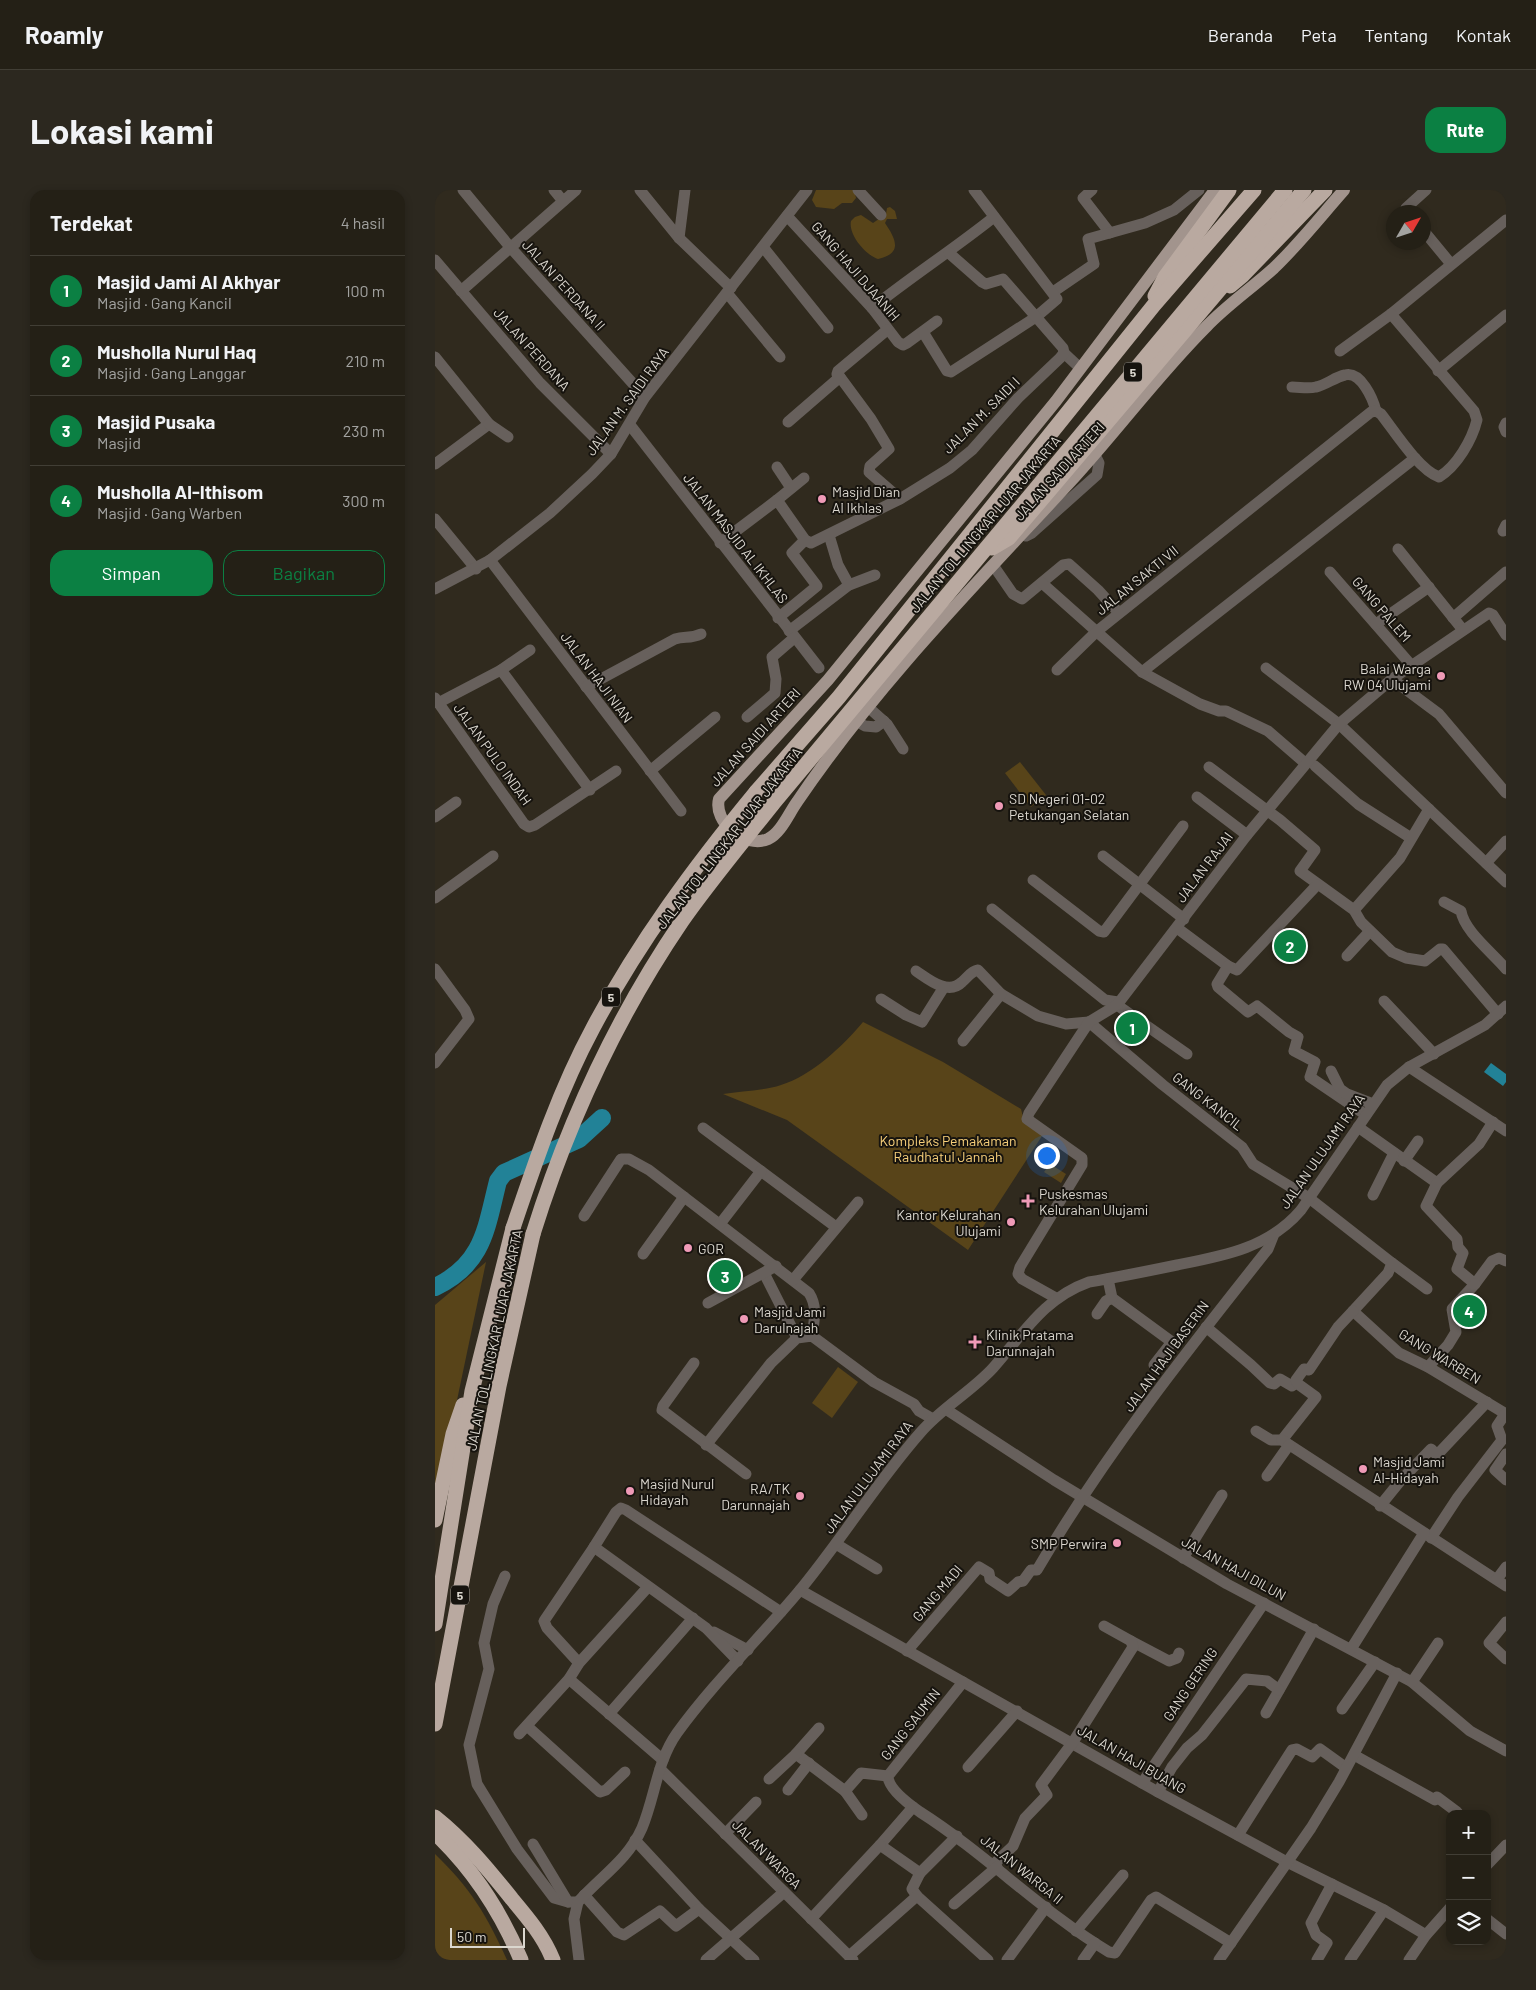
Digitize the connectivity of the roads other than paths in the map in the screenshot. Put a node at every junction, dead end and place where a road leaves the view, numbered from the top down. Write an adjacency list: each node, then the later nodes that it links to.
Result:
1 (463, 190): 28 (street, JALAN PERDANA II)
2 (554, 190): 19 (street)
3 (576, 190): 19 (street)
4 (640, 190): 26 (street)
5 (685, 190): 26 (street)
6 (807, 190): 22 (street, JALAN M. SAIDI RAYA)
7 (858, 190): 21 (street)
8 (974, 190): 23 (street)
9 (1092, 190): 25 (street)
10 (1199, 190): 25 (street)
11 (1215, 190): 50 (main road, JALAN SAIDI ARTERI)
12 (1229, 190): 36 (highway)
13 (1254, 190): 36 (highway, JALAN TOL LINGKAR LUAR JAKARTA / 5)
14 (1285, 190): 75 (highway, JALAN TOL LINGKAR LUAR JAKARTA / 5)
15 (1304, 190): 37 (highway)
16 (1325, 190): 37 (highway)
17 (1344, 190): 77 (main road, JALAN SAIDI ARTERI)
18 (1426, 190): 20 (street)
19 (563, 201): 28 (street)
20 (1409, 205)
21 (881, 215)
22 (787, 216): 29 (street, JALAN M. SAIDI RAYA); 38 (street, GANG HAJI DJAANIH)
23 (994, 217): 30 (street); 35 (street)
24 (1506, 220): 32 (street)
25 (1111, 233): 35 (street)
26 (679, 238): 33 (street)
27 (1431, 240): 32 (street)
28 (510, 247): 34 (street); 54 (street, JALAN PERDANA II)
29 (763, 247): 33 (street, JALAN M. SAIDI RAYA); 43 (street)
30 (949, 253): 38 (street); 41 (street)
31 (435, 260): 34 (street, JALAN PERDANA)
32 (1451, 264): 39 (street)
33 (729, 290): 49 (street); 54 (street, JALAN M. SAIDI RAYA)
34 (461, 291): 62 (street, JALAN PERDANA)
35 (1053, 292): 41 (street)
36 (1154, 305): 199 (highway, JALAN TOL LINGKAR LUAR JAKARTA / 5, bridge)
37 (1205, 306): 75 (highway)
38 (871, 308): 44 (street, GANG HAJI DJAANIH)
39 (1391, 314): 46 (street); 51 (street)
40 (1506, 315): 51 (street)
41 (1035, 317): 45 (street); 47 (street)
42 (937, 321): 45 (street)
43 (828, 328)
44 (887, 330): 45 (street, GANG HAJI DJAANIH); 52 (street)
45 (923, 332)
46 (1339, 350)
47 (1064, 354): 50 (street); 68 (street, JALAN M. SAIDI I)
48 (435, 357): 58 (street)
49 (780, 357)
50 (1080, 368): 108 (main road, JALAN SAIDI ARTERI)
51 (1438, 371): 63 (street)
52 (839, 378): 56 (street); 68 (street)
53 (1292, 387): 55 (street)
54 (645, 398): 59 (street, JALAN M. SAIDI RAYA)
55 (1376, 411): 63 (street); 86 (street, JALAN SAKTI VII)
56 (788, 422)
57 (1506, 423): 60 (street)
58 (489, 424): 61 (street); 64 (street)
59 (630, 425): 62 (street, JALAN M. SAIDI RAYA); 73 (street, JALAN MASJID AL IKHLAS)
60 (1506, 432)
61 (508, 437)
62 (611, 454): 76 (street, JALAN M. SAIDI RAYA)
63 (1415, 458): 101 (street)
64 (435, 464)
65 (777, 467): 67 (street)
66 (805, 478): 67 (street)
67 (791, 488): 69 (street)
68 (901, 499): 71 (street, JALAN M. SAIDI I)
69 (777, 500): 72 (street); 73 (street)
70 (435, 519): 78 (street)
71 (829, 535): 72 (street, JALAN M. SAIDI I); 83 (street)
72 (805, 540): 87 (street)
73 (720, 543): 87 (street, JALAN MASJID AL IKHLAS)
74 (1399, 549): 84 (street)
75 (982, 554): 252 (highway, JALAN TOL LINGKAR LUAR JAKARTA / 5, bridge)
76 (490, 560): 78 (street, JALAN M. SAIDI RAYA); 103 (street, JALAN HAJI NIAN)
77 (993, 565): 82 (street); 105 (main road, JALAN SAIDI ARTERI)
78 (475, 569): 85 (street, JALAN M. SAIDI RAYA)
79 (1330, 572): 89 (street, GANG PALEM)
80 (1506, 572): 88 (street)
81 (875, 574): 83 (street)
82 (1042, 583): 86 (street); 91 (street)
83 (849, 585): 93 (street)
84 (1429, 587): 88 (street); 89 (street)
85 (435, 589)
86 (1119, 614): 91 (street, JALAN SAKTI VII)
87 (778, 618): 93 (street, JALAN MASJID AL IKHLAS)
88 (1453, 618): 90 (street)
89 (1376, 624): 96 (street, GANG PALEM)
90 (1463, 630): 94 (street, JALAN RAJAI); 96 (street, JALAN RAJAI)
91 (1096, 632): 100 (street); 101 (street, JALAN SAKTI VII)
92 (701, 634): 103 (street)
93 (792, 635): 97 (street, JALAN MASJID AL IKHLAS); 107 (street)
94 (1506, 635)
95 (530, 650): 99 (street)
96 (1412, 666): 102 (street, JALAN RAJAI)
97 (819, 668)
98 (1266, 668): 110 (street)
99 (501, 670): 104 (street); 116 (street)
100 (1057, 670)
101 (1142, 672): 112 (street, JALAN SAKTI VII)
102 (1392, 679): 110 (street, JALAN RAJAI); 117 (street)
103 (586, 687): 115 (street, JALAN HAJI NIAN)
104 (437, 700): 116 (street, JALAN PULO INDAH)
105 (868, 707): 108 (main road, JALAN SAIDI ARTERI); 109 (street)
106 (715, 717): 115 (street)
107 (747, 717)
108 (856, 721): 109 (street)
109 (884, 721): 111 (street)
110 (1339, 724): 112 (street, JALAN RAJAI); 120 (street)
111 (903, 749)
112 (1310, 764): 121 (street, JALAN RAJAI); 126 (street, JALAN SAKTI VII)
113 (1209, 767): 121 (street)
114 (616, 771): 116 (street)
115 (650, 771): 122 (street, JALAN HAJI NIAN)
116 (590, 790)
117 (1506, 793)
118 (1197, 797): 125 (street)
119 (456, 802): 123 (street)
120 (1429, 809): 126 (street); 130 (street)
121 (1267, 810): 125 (street, JALAN RAJAI); 133 (street)
122 (681, 811)
123 (435, 817)
124 (1183, 826): 134 (street)
125 (1247, 835): 139 (street, JALAN RAJAI)
126 (1411, 838): 138 (street)
127 (1506, 841): 130 (street)
128 (493, 856): 135 (street)
129 (1103, 856): 134 (street)
130 (1486, 863): 132 (street)
131 (1033, 880): 134 (street)
132 (1506, 882)
133 (1317, 885): 138 (street); 142 (street)
134 (1140, 886): 139 (street)
135 (435, 898)
136 (1444, 902): 144 (street)
137 (992, 909): 150 (street)
138 (1354, 910): 140 (street)
139 (1180, 923): 142 (street); 150 (street, JALAN RAJAI)
140 (1370, 931): 141 (street); 151 (street)
141 (1347, 956)
142 (1228, 966): 160 (street)
143 (435, 969): 156 (street)
144 (1506, 969)
145 (916, 971): 146 (street)
146 (944, 987): 147 (street); 148 (street)
147 (1001, 994): 152 (street); 153 (street)
148 (881, 998)
149 (1384, 1001): 155 (street)
150 (1118, 1004): 152 (street, JALAN RAJAI); 154 (street)
151 (1502, 1010): 155 (street, JALAN ULUJAMI RAYA)
152 (1089, 1022): 172 (street, GANG KANCIL); 187 (street)
153 (963, 1040)
154 (1187, 1054)
155 (1434, 1054): 157 (street, JALAN ULUJAMI RAYA)
156 (435, 1063)
157 (1409, 1067): 159 (street, JALAN ULUJAMI RAYA); 161 (street)
158 (1331, 1071): 159 (street)
159 (1373, 1104): 160 (street, JALAN ULUJAMI RAYA)
160 (1366, 1115): 162 (street, JALAN ULUJAMI RAYA)
161 (1493, 1122): 164 (street); 169 (street)
162 (1358, 1127): 166 (street); 172 (street, JALAN ULUJAMI RAYA)
163 (703, 1128): 168 (street)
164 (1506, 1131)
165 (1418, 1141): 167 (street)
166 (1394, 1153): 167 (street); 170 (street)
167 (1404, 1161): 169 (street)
168 (761, 1171): 175 (street); 176 (street)
169 (1437, 1183): 185 (street)
170 (1373, 1195)
171 (684, 1197): 174 (street); 175 (street); 178 (street)
172 (1309, 1198): 177 (street, JALAN ULUJAMI RAYA); 180 (street)
173 (858, 1202): 176 (street)
174 (584, 1216)
175 (720, 1224): 181 (street)
176 (836, 1228): 184 (street)
177 (1275, 1234): 183 (street, JALAN ULUJAMI RAYA); 192 (street, JALAN HAJI BASERIN)
178 (643, 1254)
179 (1506, 1261): 185 (street)
180 (1392, 1263): 186 (street); 190 (street)
181 (776, 1266): 182 (street); 184 (street)
182 (764, 1273): 189 (street); 194 (street)
183 (1108, 1279): 187 (street, JALAN ULUJAMI RAYA); 188 (street)
184 (793, 1280): 193 (street)
185 (1475, 1284): 197 (street)
186 (1427, 1289)
187 (1056, 1298): 201 (street, JALAN ULUJAMI RAYA)
188 (1112, 1298): 191 (street); 196 (street)
189 (708, 1303)
190 (1353, 1311): 197 (street, GANG WARBEN); 198 (street)
191 (1097, 1314)
192 (1206, 1327): 198 (street); 212 (street, JALAN HAJI BASERIN)
193 (812, 1336): 194 (street); 203 (street)
194 (797, 1338): 206 (street)
195 (694, 1362): 206 (street)
196 (1154, 1365)
197 (1428, 1367): 200 (street, GANG WARBEN)
198 (1297, 1382): 205 (street)
199 (472, 1391): 214 (highway); 229 (highway, JALAN TOL LINGKAR LUAR JAKARTA / 5)
200 (1487, 1402): 202 (street, GANG WARBEN); 213 (street)
201 (947, 1410): 203 (street, JALAN ULUJAMI RAYA); 212 (street, JALAN HAJI DILUN)
202 (1505, 1414): 215 (street)
203 (933, 1419): 216 (street, JALAN ULUJAMI RAYA)
204 (1256, 1432): 205 (street)
205 (1285, 1443): 209 (street); 213 (street)
206 (706, 1445): 208 (street)
207 (1506, 1454): 210 (street)
208 (746, 1474)
209 (1267, 1476)
210 (1506, 1480)
211 (1223, 1495): 218 (street)
212 (1082, 1496): 218 (street, JALAN HAJI DILUN); 237 (street, GANG MADI)
213 (1380, 1506): 215 (street)
214 (435, 1520)
215 (1428, 1536): 222 (street); 235 (street)
216 (836, 1544): 220 (street); 224 (street, JALAN ULUJAMI RAYA)
217 (593, 1547): 223 (street); 226 (street); 242 (street)
218 (1183, 1558): 225 (street, JALAN HAJI DILUN)
219 (1506, 1568): 222 (street)
220 (877, 1569)
221 (505, 1576): 293 (street)
222 (1501, 1582)
223 (648, 1586): 227 (street); 242 (street)
224 (800, 1590): 226 (street, JALAN ULUJAMI RAYA); 237 (street, JALAN HAJI BUANG)
225 (1264, 1603): 232 (street, JALAN HAJI DILUN); 267 (street, GANG GERING)
226 (781, 1612): 236 (street, JALAN ULUJAMI RAYA)
227 (693, 1618): 231 (street); 251 (street)
228 (1506, 1622): 239 (street)
229 (435, 1624)
230 (1104, 1626): 233 (street)
231 (706, 1628): 236 (street); 240 (street)
232 (1314, 1629): 235 (street, JALAN HAJI DILUN); 247 (street)
233 (1131, 1642): 238 (street); 256 (street)
234 (1438, 1643): 246 (street)
235 (1351, 1649): 241 (street, JALAN HAJI DILUN)
236 (748, 1650): 240 (street, JALAN ULUJAMI RAYA)
237 (907, 1651): 245 (street, JALAN HAJI BUANG)
238 (1179, 1653)
239 (1506, 1659)
240 (738, 1661): 261 (street, JALAN ULUJAMI RAYA)
241 (1375, 1662): 243 (street, JALAN HAJI DILUN); 248 (street)
242 (579, 1663): 244 (street)
243 (1397, 1673): 246 (street, JALAN HAJI DILUN); 259 (street)
244 (569, 1679): 251 (street, JALAN WARGA); 253 (street)
245 (963, 1682): 249 (street, JALAN HAJI BUANG); 265 (street, GANG SAUMIN)
246 (1412, 1682): 257 (street, JALAN HAJI DILUN)
247 (1279, 1690): 250 (street); 270 (street)
248 (1342, 1709)
249 (1017, 1712): 256 (street, JALAN HAJI BUANG); 262 (street)
250 (1266, 1713)
251 (609, 1714): 261 (street, JALAN WARGA)
252 (435, 1724)
253 (527, 1726): 255 (street); 264 (street)
254 (819, 1728): 258 (street)
255 (519, 1734)
256 (1073, 1742): 267 (street, JALAN HAJI BUANG); 287 (street)
257 (1506, 1750)
258 (796, 1754): 260 (street); 266 (street)
259 (1354, 1755): 263 (street); 273 (street)
260 (809, 1764): 268 (street); 269 (street)
261 (661, 1765): 277 (street, JALAN WARGA); 280 (street, JALAN ULUJAMI RAYA)
262 (968, 1767)
263 (1345, 1767): 278 (street); 286 (street)
264 (625, 1772)
265 (888, 1776): 269 (street); 272 (street, GANG SAUMIN)
266 (769, 1779)
267 (1142, 1783): 270 (street, JALAN HAJI BUANG)
268 (788, 1790)
269 (845, 1791): 274 (street)
270 (1158, 1792): 278 (street, JALAN HAJI BUANG)
271 (756, 1802): 277 (street)
272 (913, 1808): 279 (street, JALAN WARGA II); 283 (street)
273 (1454, 1810)
274 (862, 1815)
275 (435, 1817): 281 (highway)
276 (435, 1833): 281 (highway)
277 (725, 1834): 291 (street, JALAN WARGA)
278 (1238, 1835): 286 (street, JALAN HAJI BUANG)
279 (957, 1836): 287 (street, JALAN WARGA II); 288 (street)
280 (635, 1840): 293 (street, JALAN ULUJAMI RAYA); 296 (street)
281 (454, 1842): 308 (highway); 309 (highway)
282 (533, 1844): 293 (street)
283 (881, 1845): 288 (street); 299 (street)
284 (1506, 1845): 285 (street)
285 (1491, 1860)
286 (1287, 1862): 290 (street, JALAN HAJI BUANG); 306 (street)
287 (995, 1865): 294 (street); 295 (street, JALAN WARGA II)
288 (920, 1873): 292 (street)
289 (1123, 1875): 301 (street)
290 (1331, 1884): 297 (street, JALAN HAJI BUANG); 317 (street)
291 (784, 1892): 299 (street, JALAN WARGA); 304 (street)
292 (915, 1892): 307 (street); 313 (street)
293 (576, 1900): 296 (street); 310 (street)
294 (954, 1904)
295 (1046, 1906): 301 (street, JALAN WARGA II); 314 (street)
296 (699, 1909): 304 (street)
297 (1384, 1910): 303 (street, JALAN HAJI BUANG); 318 (street)
298 (1446, 1912): 303 (street)
299 (811, 1919): 307 (street, JALAN WARGA)
300 (1491, 1922): 302 (street)
301 (1076, 1931): 305 (street, JALAN WARGA II)
302 (1506, 1934)
303 (1426, 1935): 319 (street)
304 (733, 1939): 311 (street); 312 (street)
305 (1095, 1943): 306 (street, JALAN WARGA II); 315 (street)
306 (1231, 1943): 316 (street)
307 (851, 1958)
308 (521, 1960)
309 (553, 1960)
310 (579, 1960)
311 (706, 1960)
312 (754, 1960)
313 (988, 1960)
314 (1007, 1960)
315 (1083, 1960)
316 (1219, 1960)
317 (1317, 1960)
318 (1350, 1960)
319 (1409, 1960)

